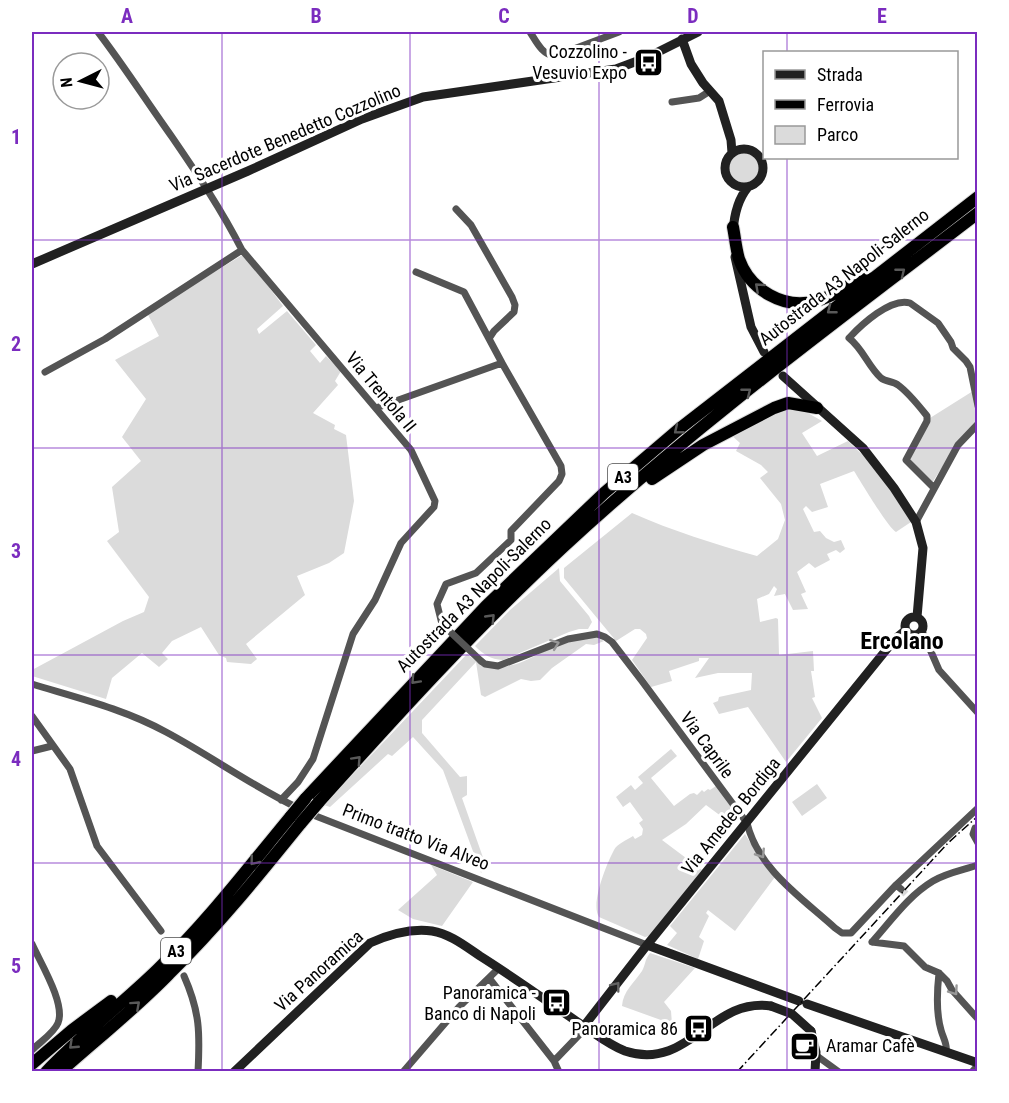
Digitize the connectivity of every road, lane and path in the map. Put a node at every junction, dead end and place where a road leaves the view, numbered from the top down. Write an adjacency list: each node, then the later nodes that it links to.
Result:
1 (98, 32): 13 (street, Via Trentola II)
2 (530, 32): 3 (street)
3 (619, 32)
4 (698, 32): 5 (street, Via Sacerdote Benedetto Cozzolino)
5 (680, 35): 6 (street); 13 (street, Via Sacerdote Benedetto Cozzolino)
6 (710, 91): 7 (street); 8 (street)
7 (672, 102)
8 (731, 140): 9 (street); 10 (street)
9 (742, 149): 10 (street); 12 (street)
10 (732, 153): 11 (street)
11 (734, 184): 12 (street); 16 (street)
12 (748, 187): 16 (street)
13 (206, 189): 20 (street, Via Trentola II); 21 (street, Via Sacerdote Benedetto Cozzolino)
14 (978, 197): 19 (highway, Autostrada A3 Napoli-Salerno / A3)
15 (456, 209): 23 (street)
16 (736, 213): 18 (street)
17 (978, 213): 34 (highway, Autostrada A3 Napoli-Salerno / A3, one-way to 17)
18 (734, 227): 19 (highway, one-way to 18); 24 (street)
19 (939, 227): 45 (highway, Autostrada A3 Napoli-Salerno / A3, one-way to 45, bridge)
20 (242, 250): 26 (street); 29 (street, Via Trentola II)
21 (32, 264)
22 (416, 272): 23 (street)
23 (490, 337): 25 (street)
24 (764, 352)
25 (502, 363): 29 (street); 46 (street, Via Caprile, one-way to 46, bridge)
26 (45, 372)
27 (783, 376): 30 (street)
28 (978, 406): 32 (street)
29 (376, 408): 43 (street, Via Trentola II)
30 (817, 408): 33 (street); 34 (highway)
31 (978, 424): 32 (street)
32 (934, 488): 33 (street)
33 (916, 522): 35 (street)
34 (563, 547): 45 (highway, Autostrada A3 Napoli-Salerno / A3, one-way to 34, bridge)
35 (916, 617): 36 (street); 37 (street)
36 (906, 630): 37 (street); 46 (street, Via Amedeo Bordiga)
37 (922, 631): 39 (street)
38 (32, 684): 43 (street, Primo tratto Via Alveo)
39 (978, 713)
40 (32, 716): 41 (street)
41 (52, 746): 42 (street); 51 (street)
42 (32, 752)
43 (281, 800): 53 (street, Primo tratto Via Alveo)
44 (978, 808): 50 (street)
45 (296, 819): 54 (highway, Autostrada A3 Napoli-Salerno / A3, one-way to 54); 68 (highway, Autostrada A3 Napoli-Salerno / A3, one-way to 45)
46 (747, 823): 50 (street, Via Caprile, one-way to 50); 53 (street, Via Amedeo Bordiga)
47 (975, 828): 48 (street)
48 (978, 843)
49 (978, 865): 50 (street)
50 (904, 892): 56 (street)
51 (161, 931)
52 (32, 944): 61 (street)
53 (647, 945): 60 (street, Via Amedeo Bordiga, one-way to 53); 62 (street, Primo tratto Via Alveo)
54 (159, 968): 65 (highway); 67 (highway, Autostrada A3 Napoli-Salerno / A3, one-way to 67)
55 (499, 968): 58 (street); 60 (street, Via Panoramica); 70 (street, Via Panoramica)
56 (939, 973): 59 (street, one-way to 59); 62 (street)
57 (184, 976): 69 (street)
58 (489, 978): 64 (street); 71 (street)
59 (978, 1019)
60 (584, 1026): 63 (street, Via Panoramica, bridge); 64 (street)
61 (32, 1050)
62 (946, 1052): 66 (street, Primo tratto Via Alveo)
63 (817, 1056): 73 (street, Via Panoramica); 74 (street)
64 (554, 1061): 72 (street)
65 (32, 1064)
66 (978, 1064): 75 (street)
67 (46, 1071)
68 (60, 1071)
69 (198, 1071)
70 (234, 1071)
71 (403, 1071)
72 (559, 1071)
73 (815, 1071)
74 (839, 1071)
75 (972, 1071)

